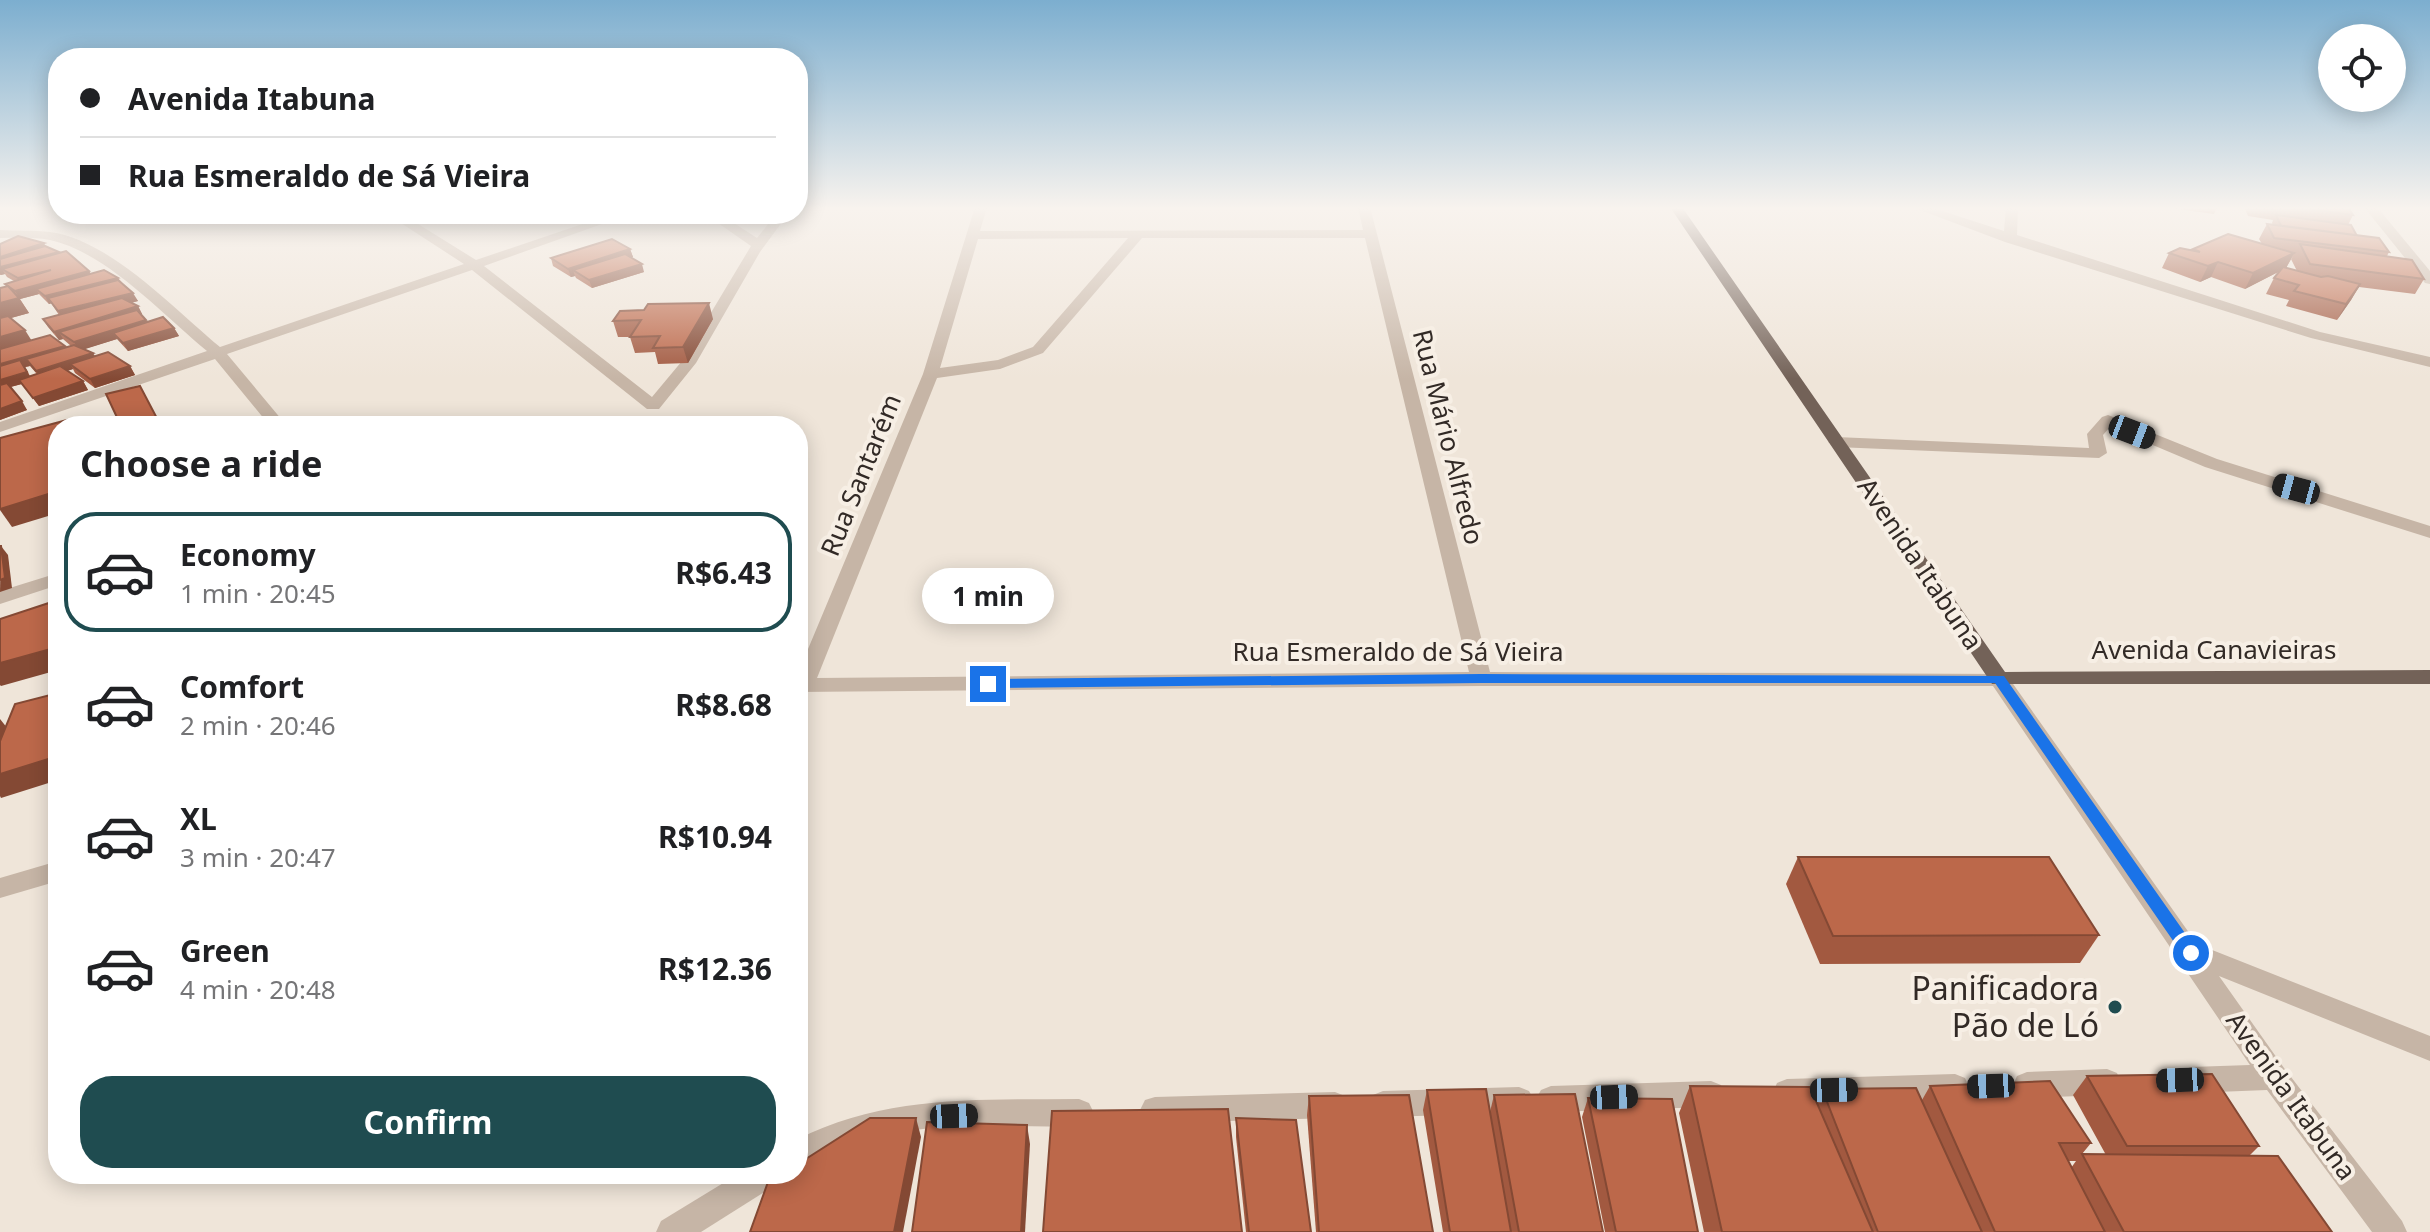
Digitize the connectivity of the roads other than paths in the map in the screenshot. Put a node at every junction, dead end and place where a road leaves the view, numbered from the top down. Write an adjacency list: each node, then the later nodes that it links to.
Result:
1 (111, 264): 12 (street)
2 (472, 264): 12 (street)
3 (473, 264): 15 (street)
4 (747, 264): 15 (street)
5 (963, 264): 14 (street, Rua Santarém)
6 (1112, 264): 14 (street, Rua Santarém)
7 (1379, 264): 25 (street, Rua Mário Alfredo)
8 (1715, 264): 19 (main road, Avenida Itabuna)
9 (2091, 264): 13 (street)
10 (2417, 264): 11 (street)
11 (2430, 280)
12 (218, 353): 16 (street); 18 (street)
13 (2430, 362)
14 (931, 374): 23 (street, Rua Santarém)
15 (653, 406): 17 (street)
16 (271, 416)
17 (654, 416)
18 (0, 427)
19 (1836, 442): 20 (street); 26 (main road, Avenida Itabuna)
20 (2430, 532)
21 (48, 582): 22 (street)
22 (0, 598)
23 (808, 667)
24 (2430, 677): 26 (main road, Avenida Canavieiras)
25 (1481, 679): 26 (street, Rua Esmeraldo de Sá Vieira); 27 (street, Rua Esmeraldo de Sá Vieira)
26 (1999, 679): 30 (street, Avenida Itabuna)
27 (808, 686)
28 (48, 874): 29 (street)
29 (0, 888)
30 (2191, 953): 31 (street); 32 (street, Avenida Itabuna)
31 (2430, 1049)
32 (2274, 1077): 33 (street); 40 (street, Avenida Itabuna)
33 (2163, 1081)
34 (2131, 1082): 35 (street)
35 (1765, 1092)
36 (1734, 1093): 37 (street)
37 (808, 1149)
38 (750, 1184): 39 (street)
39 (672, 1232)
40 (2391, 1232)

